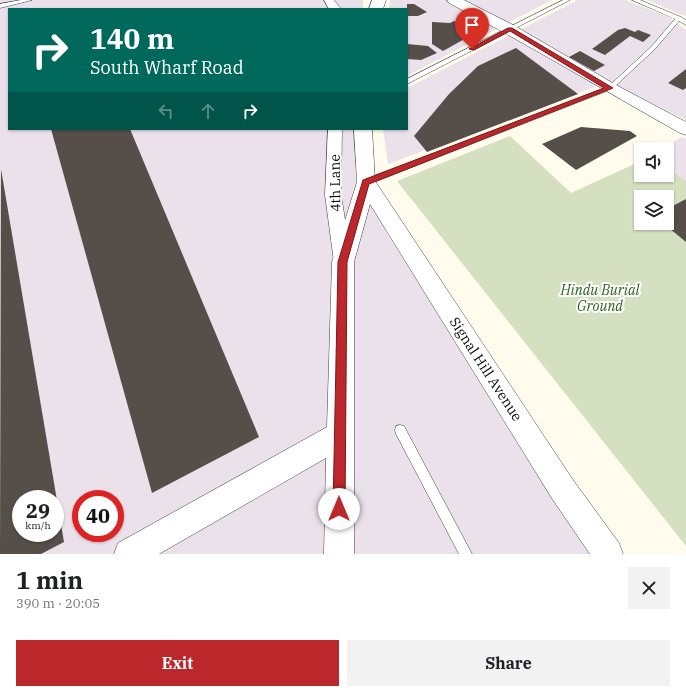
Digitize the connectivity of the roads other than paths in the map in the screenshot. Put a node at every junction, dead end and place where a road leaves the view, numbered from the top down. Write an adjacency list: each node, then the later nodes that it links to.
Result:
1 (29, 0): 5 (lane)
2 (454, 0): 8 (street)
3 (567, 0): 8 (lane)
4 (635, 0): 6 (lane)
5 (0, 6)
6 (679, 18): 7 (lane); 10 (lane)
7 (686, 23)
8 (510, 29): 9 (lane); 10 (street)
9 (408, 81)
10 (610, 88): 11 (street); 14 (lane)
11 (686, 129)
12 (335, 130): 15 (street, 4th Lane)
13 (362, 130): 14 (street)
14 (366, 182): 15 (street, 4th Lane); 18 (street, Signal Hill Avenue)
15 (343, 262): 17 (street, 4th Lane)
16 (400, 430): 21 (lane)
17 (340, 435): 19 (street); 20 (street, 4th Lane)
18 (604, 553)
19 (128, 554)
20 (339, 554)
21 (466, 554)

